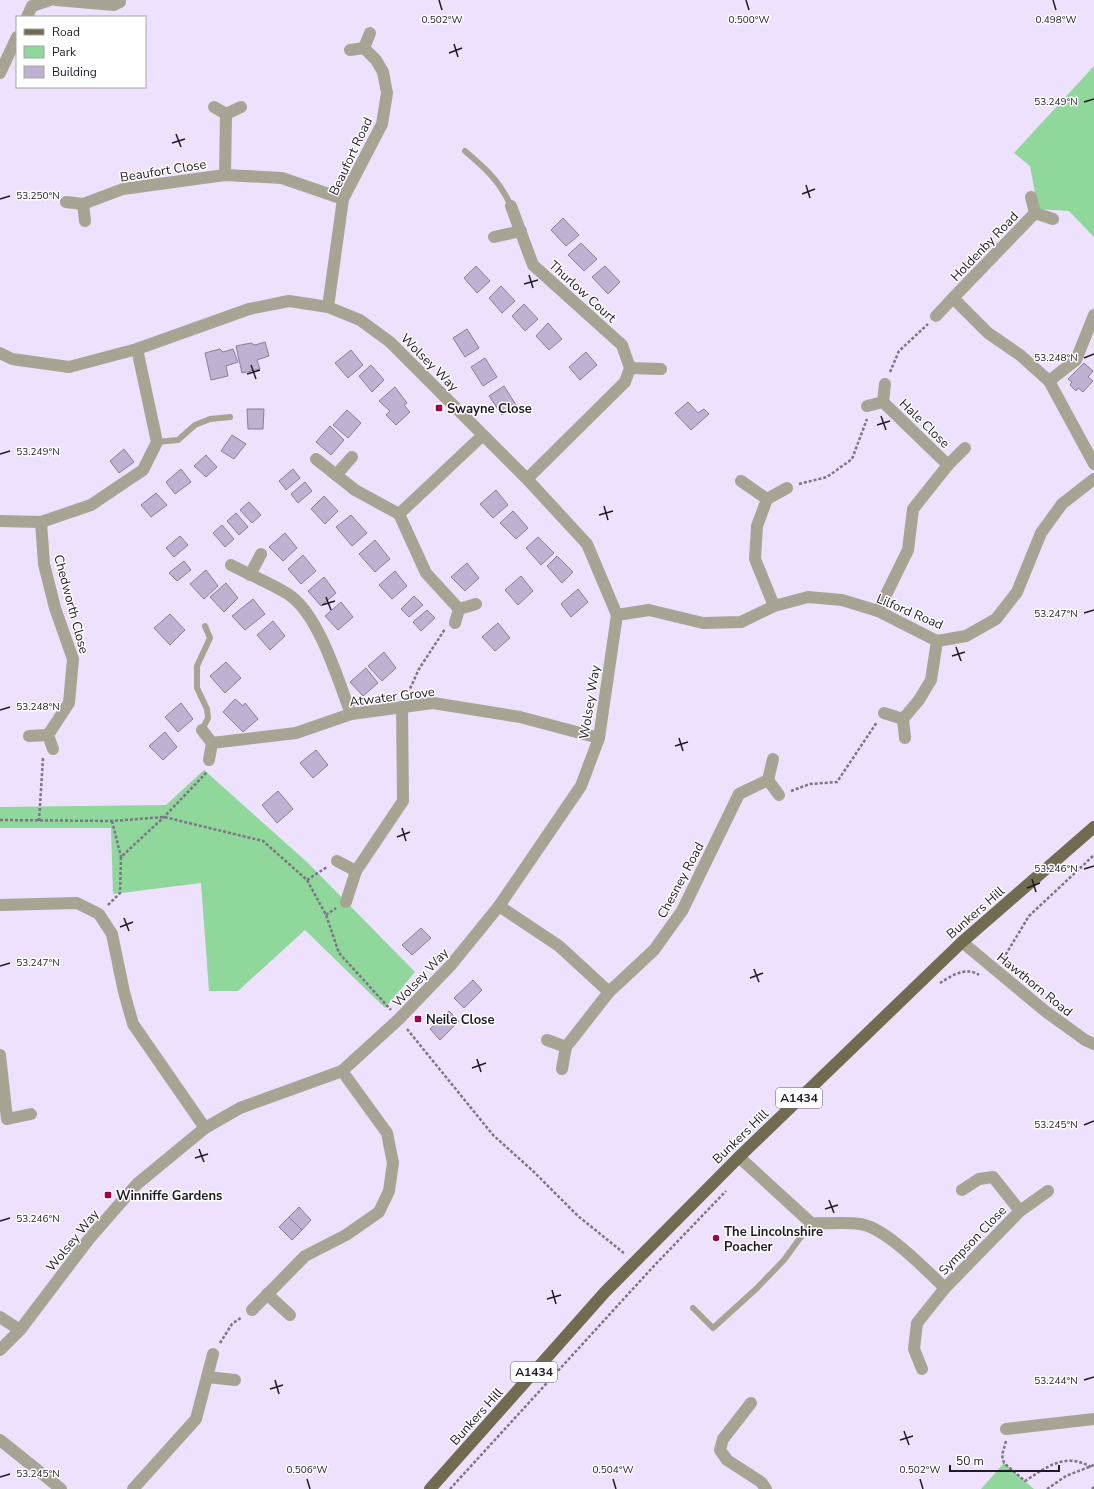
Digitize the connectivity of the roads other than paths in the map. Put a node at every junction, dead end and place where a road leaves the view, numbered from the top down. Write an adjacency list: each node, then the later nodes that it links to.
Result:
1 (50, 0): 4 (street)
2 (56, 0): 3 (street)
3 (120, 2)
4 (27, 16)
5 (370, 33): 7 (street)
6 (16, 39): 9 (street)
7 (364, 48): 8 (street); 16 (street, Beaufort Road)
8 (350, 50)
9 (0, 73)
10 (214, 107): 12 (street)
11 (241, 107): 12 (street)
12 (226, 114): 14 (street, Beaufort Close)
13 (465, 151): 19 (lane)
14 (225, 176): 16 (street, Beaufort Close); 18 (street, Beaufort Close)
15 (1031, 197): 20 (street, Holdenby Road)
16 (343, 199): 26 (street, Beaufort Road)
17 (66, 202): 18 (street, Beaufort Close)
18 (83, 204): 22 (street)
19 (511, 206): 23 (street, Thurlow Court)
20 (1035, 213): 21 (street, Holdenby Road); 25 (street, Holdenby Road)
21 (1052, 219)
22 (85, 221)
23 (521, 231): 24 (street); 31 (street, Thurlow Court)
24 (494, 237)
25 (952, 298): 28 (street, Holdenby Road); 33 (street, Holdenby Road)
26 (328, 308): 29 (street, Wolsey Way); 38 (street, Wolsey Way)
27 (1094, 315): 33 (street)
28 (936, 316)
29 (137, 349): 30 (street, Wolsey Way); 39 (street)
30 (0, 353)
31 (630, 368): 32 (street); 46 (street)
32 (661, 369)
33 (1049, 381): 43 (street, Holdenby Road)
34 (885, 384): 35 (street, Hale Close)
35 (883, 402): 36 (street, Hale Close); 44 (street, Hale Close)
36 (867, 406)
37 (230, 417): 39 (lane)
38 (482, 435): 46 (street, Wolsey Way); 51 (street)
39 (157, 442): 53 (street)
40 (965, 448): 44 (street, Hale Close)
41 (352, 457): 45 (street)
42 (316, 459): 45 (street)
43 (1094, 464)
44 (948, 465): 60 (street, Hale Close)
45 (336, 475): 51 (street)
46 (527, 479): 61 (street, Wolsey Way)
47 (1094, 479): 64 (street, Lilford Road)
48 (741, 481): 50 (street)
49 (787, 488): 50 (street)
50 (767, 499): 58 (street)
51 (399, 514): 59 (street)
52 (0, 521): 53 (street)
53 (41, 522): 70 (street, Chedworth Close)
54 (261, 554): 56 (street)
55 (231, 565): 56 (street)
56 (250, 575): 67 (street)
57 (476, 604): 59 (street)
58 (774, 606): 60 (street, Lilford Road); 61 (street, Lilford Road)
59 (459, 609): 62 (street)
60 (878, 611): 64 (street, Lilford Road)
61 (617, 615): 72 (street, Wolsey Way)
62 (455, 622)
63 (205, 626): 69 (lane)
64 (937, 641): 68 (street)
65 (402, 707): 67 (street, Atwater Grove); 72 (street, Atwater Grove); 82 (street)
66 (884, 713): 68 (street)
67 (351, 714): 74 (street, Atwater Grove)
68 (903, 719): 73 (street)
69 (202, 730): 74 (street)
70 (48, 735): 71 (street); 75 (street)
71 (29, 736)
72 (599, 738): 85 (street, Wolsey Way)
73 (905, 738)
74 (212, 744): 77 (street)
75 (53, 749)
76 (773, 759): 78 (street)
77 (209, 760)
78 (768, 780): 79 (street); 87 (street, Chesney Road)
79 (779, 795)
80 (1094, 827): 86 (main road, Bunkers Hill / A1434)
81 (337, 861): 82 (street)
82 (356, 871): 83 (street)
83 (346, 902)
84 (0, 905): 95 (street)
85 (499, 906): 87 (street); 93 (street, Wolsey Way)
86 (962, 942): 89 (street, Hawthorn Road); 96 (main road, Bunkers Hill / A1434)
87 (609, 992): 90 (street, Chesney Road)
88 (547, 1040): 90 (street)
89 (1094, 1044)
90 (566, 1047): 92 (street, Chesney Road)
91 (0, 1055): 94 (street)
92 (562, 1069)
93 (342, 1071): 95 (street, Wolsey Way); 102 (street)
94 (31, 1114)
95 (204, 1128): 107 (street, Wolsey Way)
96 (739, 1157): 100 (street); 119 (main road, Bunkers Hill / A1434)
97 (962, 1190): 99 (street, Sympson Close)
98 (1048, 1191): 99 (street, Sympson Close)
99 (1020, 1211): 101 (street, Sympson Close)
100 (811, 1223): 101 (street, Sympson Close); 103 (lane)
101 (945, 1288): 110 (street, Sympson Close)
102 (267, 1294): 104 (street); 105 (street)
103 (693, 1308)
104 (252, 1310)
105 (290, 1314)
106 (0, 1317): 107 (street)
107 (20, 1330): 108 (street, Wolsey Way)
108 (0, 1350)
109 (213, 1354): 111 (street)
110 (922, 1369)
111 (207, 1377): 112 (street); 118 (street)
112 (235, 1380)
113 (751, 1403): 120 (street)
114 (1094, 1420): 115 (street)
115 (1006, 1428)
116 (0, 1440): 117 (street)
117 (61, 1489)
118 (133, 1489)
119 (430, 1489)
120 (766, 1489)

